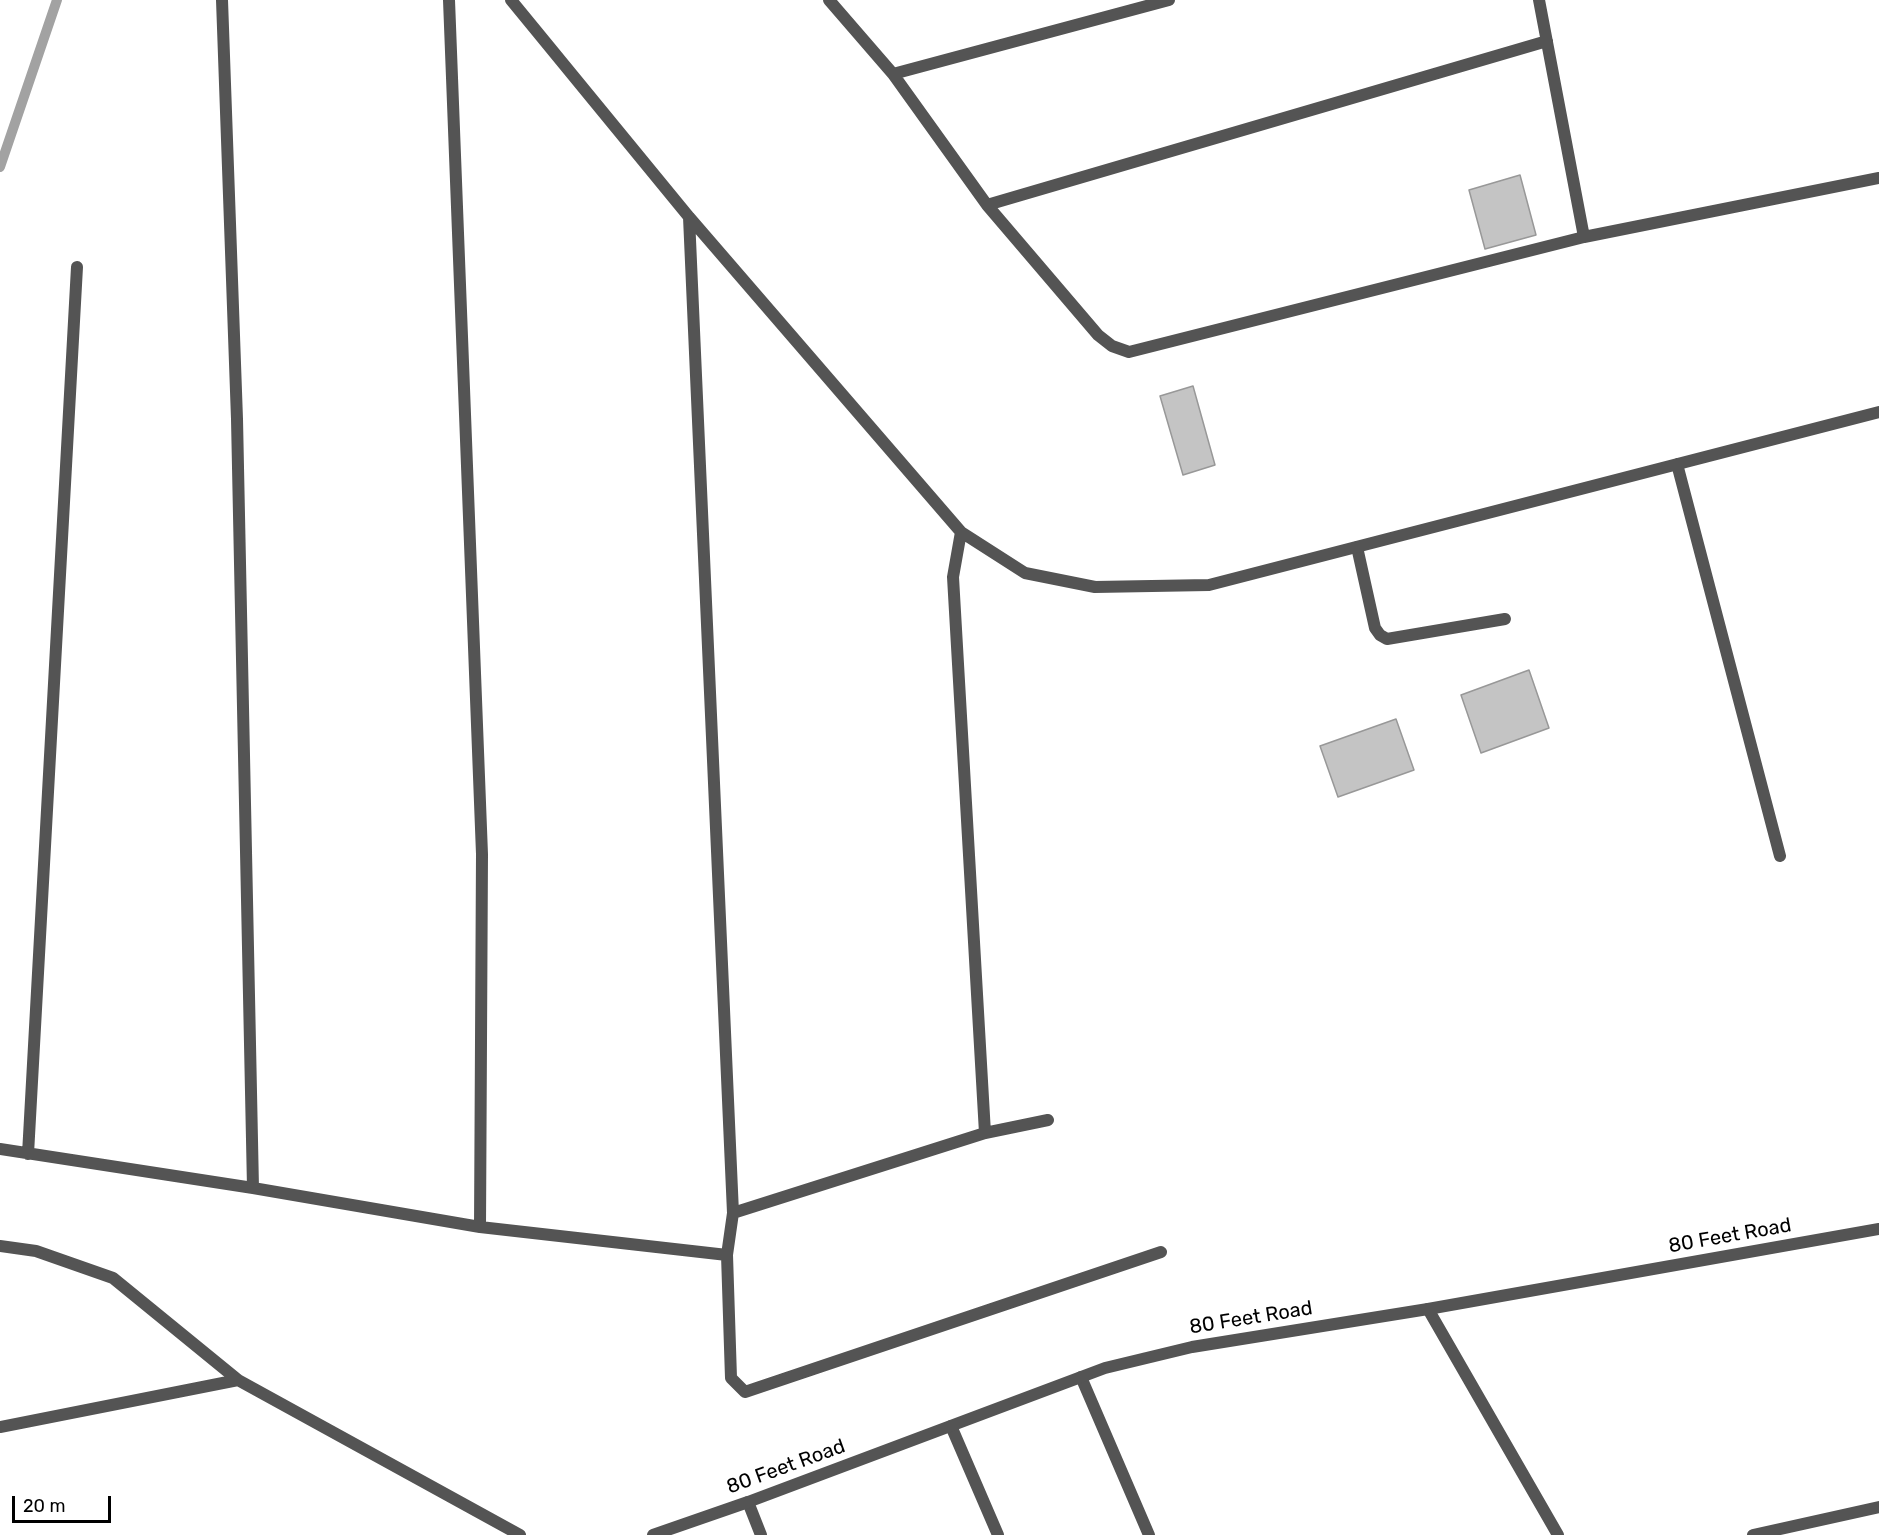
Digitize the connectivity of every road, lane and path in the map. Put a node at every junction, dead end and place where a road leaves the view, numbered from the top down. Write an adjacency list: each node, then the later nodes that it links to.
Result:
1 (222, 0): 24 (street)
2 (449, 0): 26 (street)
3 (512, 0): 11 (street)
4 (829, 0): 8 (street)
5 (1169, 0): 8 (street)
6 (1539, 0): 7 (street)
7 (1547, 41): 10 (street); 12 (street)
8 (892, 74): 10 (street)
9 (1879, 178): 12 (street)
10 (987, 205): 12 (street)
11 (689, 217): 16 (street); 25 (street)
12 (1584, 237)
13 (77, 267): 23 (street)
14 (1879, 412): 15 (street)
15 (1677, 464): 17 (street); 19 (street)
16 (961, 532): 17 (street); 21 (street)
17 (1358, 547): 18 (street)
18 (1505, 619)
19 (1780, 856)
20 (1048, 1120): 21 (street)
21 (985, 1133): 25 (street)
22 (0, 1149): 23 (street)
23 (28, 1154): 24 (street)
24 (253, 1188): 26 (street)
25 (733, 1214): 30 (street)
26 (480, 1227): 30 (street)
27 (1879, 1229): 31 (street, 80 Feet Road)
28 (0, 1246): 33 (street)
29 (1161, 1252): 30 (street)
30 (727, 1255)
31 (1428, 1309): 32 (street, 80 Feet Road); 43 (street)
32 (1081, 1377): 34 (street, 80 Feet Road); 42 (street)
33 (238, 1380): 35 (street); 38 (street)
34 (951, 1426): 36 (street, 80 Feet Road); 41 (street)
35 (0, 1427)
36 (748, 1502): 39 (street, 80 Feet Road); 40 (street)
37 (1879, 1508): 44 (street)
38 (520, 1535)
39 (653, 1535)
40 (761, 1535)
41 (998, 1535)
42 (1149, 1535)
43 (1558, 1535)
44 (1753, 1535)

